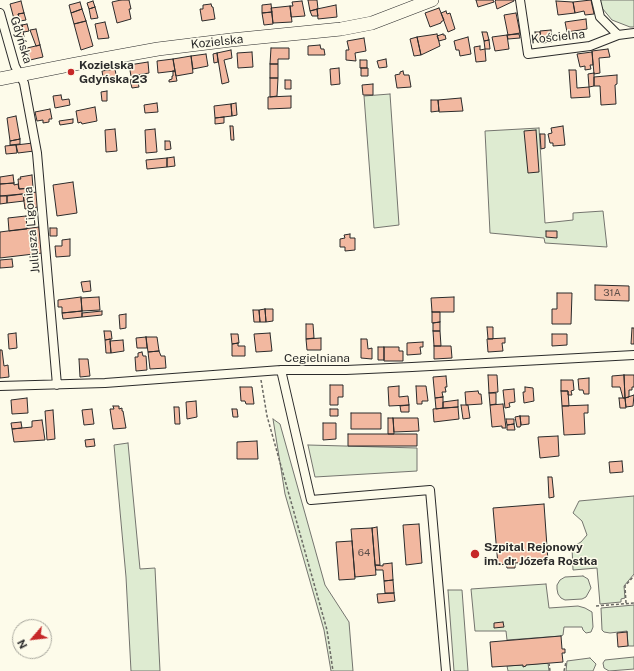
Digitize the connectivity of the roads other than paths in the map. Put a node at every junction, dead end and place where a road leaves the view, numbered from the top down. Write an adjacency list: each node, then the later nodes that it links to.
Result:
1 (432, 0): 7 (main road, Kozielska)
2 (520, 0): 6 (street, Kościelna)
3 (596, 0): 6 (street)
4 (0, 13): 7 (street, Gdyńska)
5 (634, 33): 6 (street, Kościelna)
6 (618, 34)
7 (20, 75): 8 (main road, Kozielska); 11 (street, Juliusza Ligonia)
8 (0, 79)
9 (634, 355): 10 (street, Cegielniana)
10 (281, 370): 11 (street, Cegielniana); 13 (street)
11 (56, 385): 12 (street, Cegielniana)
12 (0, 386)
13 (446, 671)

